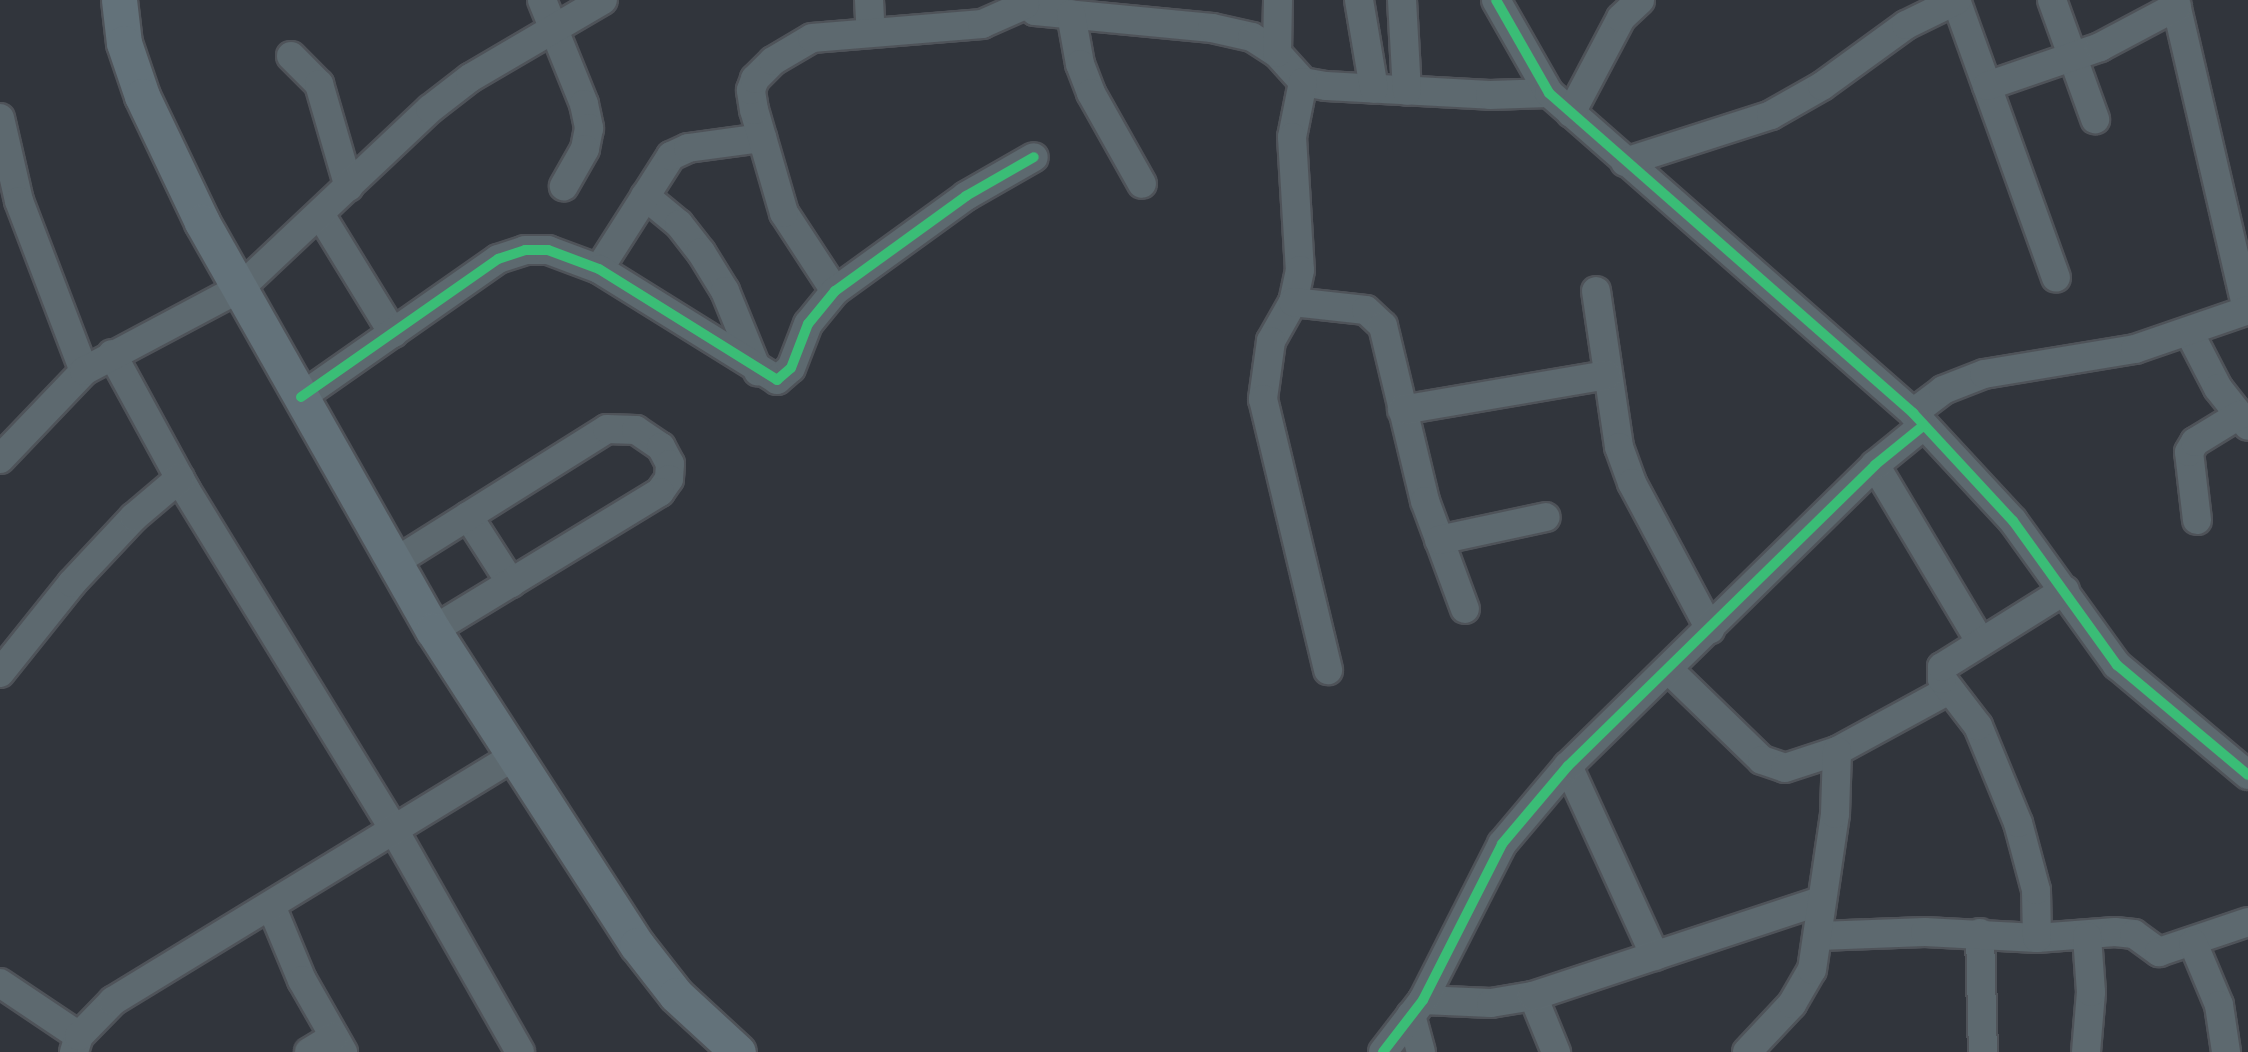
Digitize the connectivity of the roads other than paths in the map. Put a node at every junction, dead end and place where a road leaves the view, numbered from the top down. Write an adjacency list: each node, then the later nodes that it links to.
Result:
1 (118, 0): 39 (main road)
2 (542, 0): 15 (street)
3 (603, 0): 15 (street)
4 (869, 0): 16 (street)
5 (1278, 0): 17 (street)
6 (1359, 0): 22 (street)
7 (1402, 0): 23 (street)
8 (1496, 0): 24 (street)
9 (1640, 0): 25 (street)
10 (1957, 0): 21 (street); 30 (street)
11 (2052, 0): 19 (street)
12 (1023, 2): 14 (street); 16 (street)
13 (2176, 3): 19 (street); 43 (street)
14 (1071, 14): 17 (street); 31 (street)
15 (551, 30): 32 (street); 33 (street)
16 (871, 33): 28 (street)
17 (1277, 53): 20 (street)
18 (291, 56): 33 (street)
19 (2073, 58): 21 (street); 27 (street)
20 (1303, 82): 22 (street); 42 (street)
21 (1987, 86): 38 (street)
22 (1374, 89): 23 (street)
23 (1407, 91): 24 (street)
24 (1549, 93): 25 (street)
25 (1571, 113): 30 (street)
26 (0, 118): 35 (street)
27 (2095, 119)
28 (762, 138): 34 (street); 41 (street)
29 (1034, 157): 41 (street)
30 (1625, 162): 52 (street)
31 (1142, 184)
32 (565, 186)
33 (349, 187): 36 (street)
34 (645, 196): 37 (street); 48 (street)
35 (10, 201): 47 (street)
36 (320, 214): 39 (street); 45 (street)
37 (599, 269): 45 (street); 48 (street)
38 (2056, 278)
39 (240, 289): 46 (street); 50 (main road)
40 (1596, 290): 49 (street)
41 (835, 291): 48 (street)
42 (1293, 302): 51 (street); 68 (street)
43 (2247, 310): 44 (street)
44 (2189, 332): 52 (street); 53 (street)
45 (393, 333): 50 (street)
46 (112, 354): 47 (street); 56 (street)
47 (84, 371): 54 (street)
48 (758, 372)
49 (1607, 375): 51 (street); 65 (street)
50 (301, 397): 61 (main road)
51 (1402, 410): 60 (street)
52 (1918, 419): 55 (street); 63 (street)
53 (2243, 420): 59 (street)
54 (0, 459)
55 (1875, 465): 65 (street); 67 (street)
56 (180, 478): 70 (street); 76 (street)
57 (468, 516): 61 (street); 62 (street); 62 (street)
58 (1546, 517): 60 (street)
59 (2197, 520)
60 (1439, 540): 64 (street)
61 (395, 562): 66 (main road)
62 (511, 583): 66 (street)
63 (2065, 590): 67 (street); 75 (street)
64 (1465, 609)
65 (1710, 629): 69 (street)
66 (433, 630): 73 (main road)
67 (1980, 641): 71 (street)
68 (1328, 670)
69 (1669, 670): 72 (street); 74 (street)
70 (0, 673)
71 (1949, 690): 72 (street); 83 (street)
72 (1837, 751): 77 (street)
73 (516, 755): 76 (street); 93 (main road)
74 (1568, 766): 85 (street); 88 (street)
75 (2248, 775)
76 (394, 830): 78 (street); 92 (street)
77 (1821, 901): 81 (street); 85 (street)
78 (272, 908): 89 (street); 90 (street)
79 (2248, 922): 84 (street)
80 (1980, 933): 81 (street); 83 (street); 98 (street)
81 (1819, 936): 97 (street)
82 (2087, 936): 83 (street); 84 (street); 99 (street)
83 (2038, 938)
84 (2193, 943): 100 (street)
85 (1655, 956): 87 (street)
86 (0, 983): 89 (street)
87 (1533, 996): 88 (street); 96 (street)
88 (1417, 1007): 94 (street); 95 (street)
89 (76, 1044)
90 (338, 1044): 91 (street)
91 (309, 1052)
92 (520, 1052)
93 (738, 1052)
94 (1383, 1052)
95 (1421, 1052)
96 (1556, 1052)
97 (1747, 1052)
98 (1983, 1052)
99 (2086, 1052)
100 (2226, 1052)

